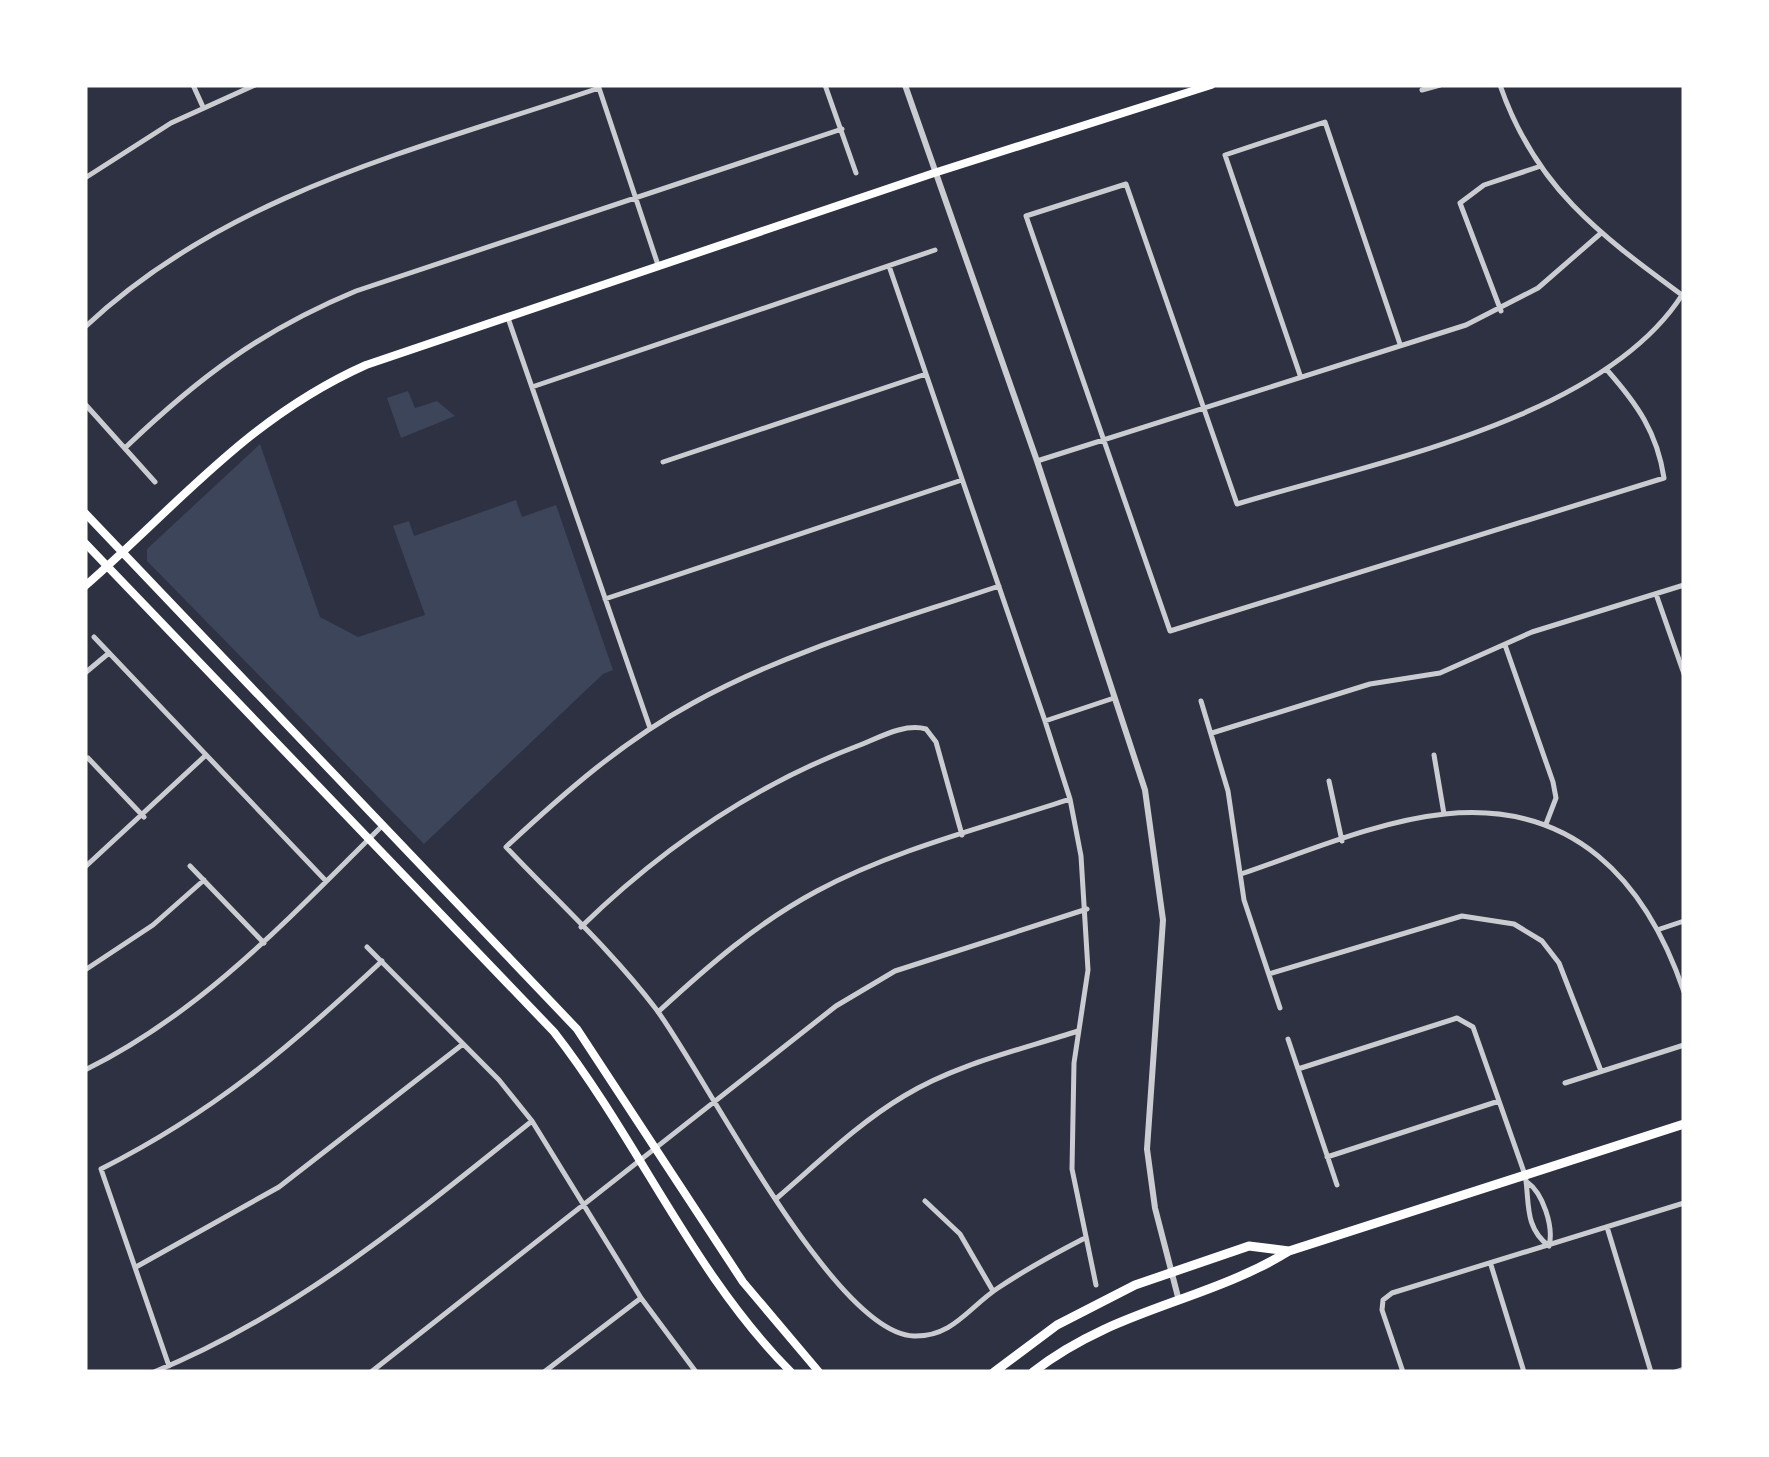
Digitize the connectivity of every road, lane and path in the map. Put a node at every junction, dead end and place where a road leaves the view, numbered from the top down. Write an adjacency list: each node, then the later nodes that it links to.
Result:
1 (193, 85): 10 (street)
2 (255, 85): 10 (street)
3 (826, 85): 11 (street)
4 (904, 85): 14 (street)
5 (1211, 85): 14 (main road)
6 (1440, 85): 9 (street)
7 (1500, 85): 12 (street)
8 (599, 87): 16 (street); 24 (street)
9 (1422, 90)
10 (203, 106): 15 (street)
11 (842, 130): 13 (street); 16 (street)
12 (1539, 166): 17 (street); 22 (street)
13 (856, 173)
14 (934, 173): 20 (main road); 34 (street)
15 (85, 178)
16 (636, 198): 20 (street); 33 (street)
17 (1600, 234): 21 (street); 22 (street)
18 (935, 250): 19 (street)
19 (889, 266): 27 (street); 29 (street)
20 (659, 268): 23 (main road)
21 (1682, 295): 26 (street)
22 (1501, 310): 25 (street)
23 (508, 318): 29 (street); 40 (main road)
24 (85, 327)
25 (1400, 344): 28 (street); 28 (street)
26 (1607, 370): 31 (street); 32 (street)
27 (926, 374): 35 (street); 36 (street)
28 (1300, 376): 31 (street)
29 (532, 387): 46 (street)
30 (85, 404): 33 (street)
31 (1203, 408): 32 (street); 32 (street)
32 (1103, 440): 34 (street)
33 (126, 447): 37 (street)
34 (1037, 460): 52 (street)
35 (663, 462)
36 (962, 480): 44 (street); 46 (street)
37 (155, 482)
38 (85, 513): 40 (main road)
39 (85, 543): 41 (main road)
40 (122, 552): 41 (main road); 65 (main road)
41 (107, 566): 43 (main road); 67 (main road)
42 (1684, 585): 45 (street)
43 (85, 586)
44 (999, 586): 54 (street); 55 (street)
45 (1656, 594): 48 (street); 51 (street)
46 (606, 599): 55 (street)
47 (94, 637): 49 (street)
48 (1505, 645): 56 (street); 64 (street)
49 (109, 653): 50 (street); 57 (street)
50 (85, 673)
51 (1684, 674)
52 (1116, 697): 54 (street); 113 (street)
53 (1201, 701): 56 (street)
54 (1045, 721): 61 (street)
55 (650, 728): 76 (street)
56 (1212, 733): 71 (street)
57 (206, 755): 63 (street); 73 (street)
58 (1434, 755): 62 (street)
59 (88, 758): 63 (street)
60 (1329, 780): 68 (street)
61 (1070, 799): 66 (street); 74 (street)
62 (1444, 814): 64 (street); 68 (street)
63 (144, 817): 70 (street)
64 (1546, 824): 77 (street)
65 (384, 825): 67 (street); 98 (main road)
66 (962, 834): 76 (street); 85 (street)
67 (369, 840): 73 (street); 100 (main road)
68 (1342, 841): 71 (street)
69 (190, 866): 72 (street)
70 (85, 867)
71 (1241, 874): 82 (street)
72 (204, 880): 78 (street); 81 (street)
73 (326, 881): 78 (street)
74 (1086, 909): 86 (street); 94 (street)
75 (1684, 921): 77 (street)
76 (581, 927): 85 (street)
77 (1660, 928): 83 (street)
78 (264, 944): 91 (street)
79 (367, 946): 80 (street)
80 (382, 961): 88 (street); 112 (street)
81 (85, 970)
82 (1269, 974): 84 (street); 92 (street)
83 (1684, 992)
84 (1280, 1008)
85 (658, 1012): 94 (street)
86 (1078, 1031): 103 (street); 108 (street)
87 (1288, 1039): 90 (street)
88 (464, 1044): 96 (street); 112 (street)
89 (1684, 1045): 92 (street)
90 (1298, 1069): 95 (street); 99 (street)
91 (85, 1070)
92 (1601, 1072): 93 (street)
93 (1565, 1083)
94 (717, 1101): 98 (street); 103 (street)
95 (1499, 1101): 99 (street); 101 (street)
96 (532, 1121): 106 (street); 118 (street)
97 (1684, 1124): 101 (main road)
98 (657, 1150): 100 (street); 125 (main road)
99 (1327, 1157): 102 (street)
100 (642, 1162): 106 (street); 124 (main road)
101 (1526, 1178): 109 (street); 109 (street); 110 (main road)
102 (1337, 1185)
103 (777, 1198): 115 (street)
104 (925, 1201): 115 (street)
105 (1684, 1203): 107 (street)
106 (582, 1206): 117 (street); 121 (street)
107 (1607, 1227): 109 (street); 130 (street)
108 (1083, 1238): 114 (street); 115 (street)
109 (1549, 1246): 111 (street)
110 (1288, 1250): 113 (main road); 116 (main road)
111 (1490, 1266): 128 (street); 129 (street)
112 (135, 1268): 118 (street)
113 (1172, 1272): 116 (street); 126 (main road)
114 (1096, 1285)
115 (993, 1291)
116 (1178, 1297): 127 (main road)
117 (640, 1298): 122 (street); 123 (street)
118 (169, 1366): 120 (street)
119 (1684, 1369): 131 (street)
120 (154, 1372)
121 (371, 1372)
122 (544, 1372)
123 (696, 1372)
124 (791, 1372)
125 (819, 1372)
126 (994, 1372)
127 (1033, 1372)
128 (1403, 1372)
129 (1524, 1372)
130 (1650, 1372)
131 (1674, 1372)

